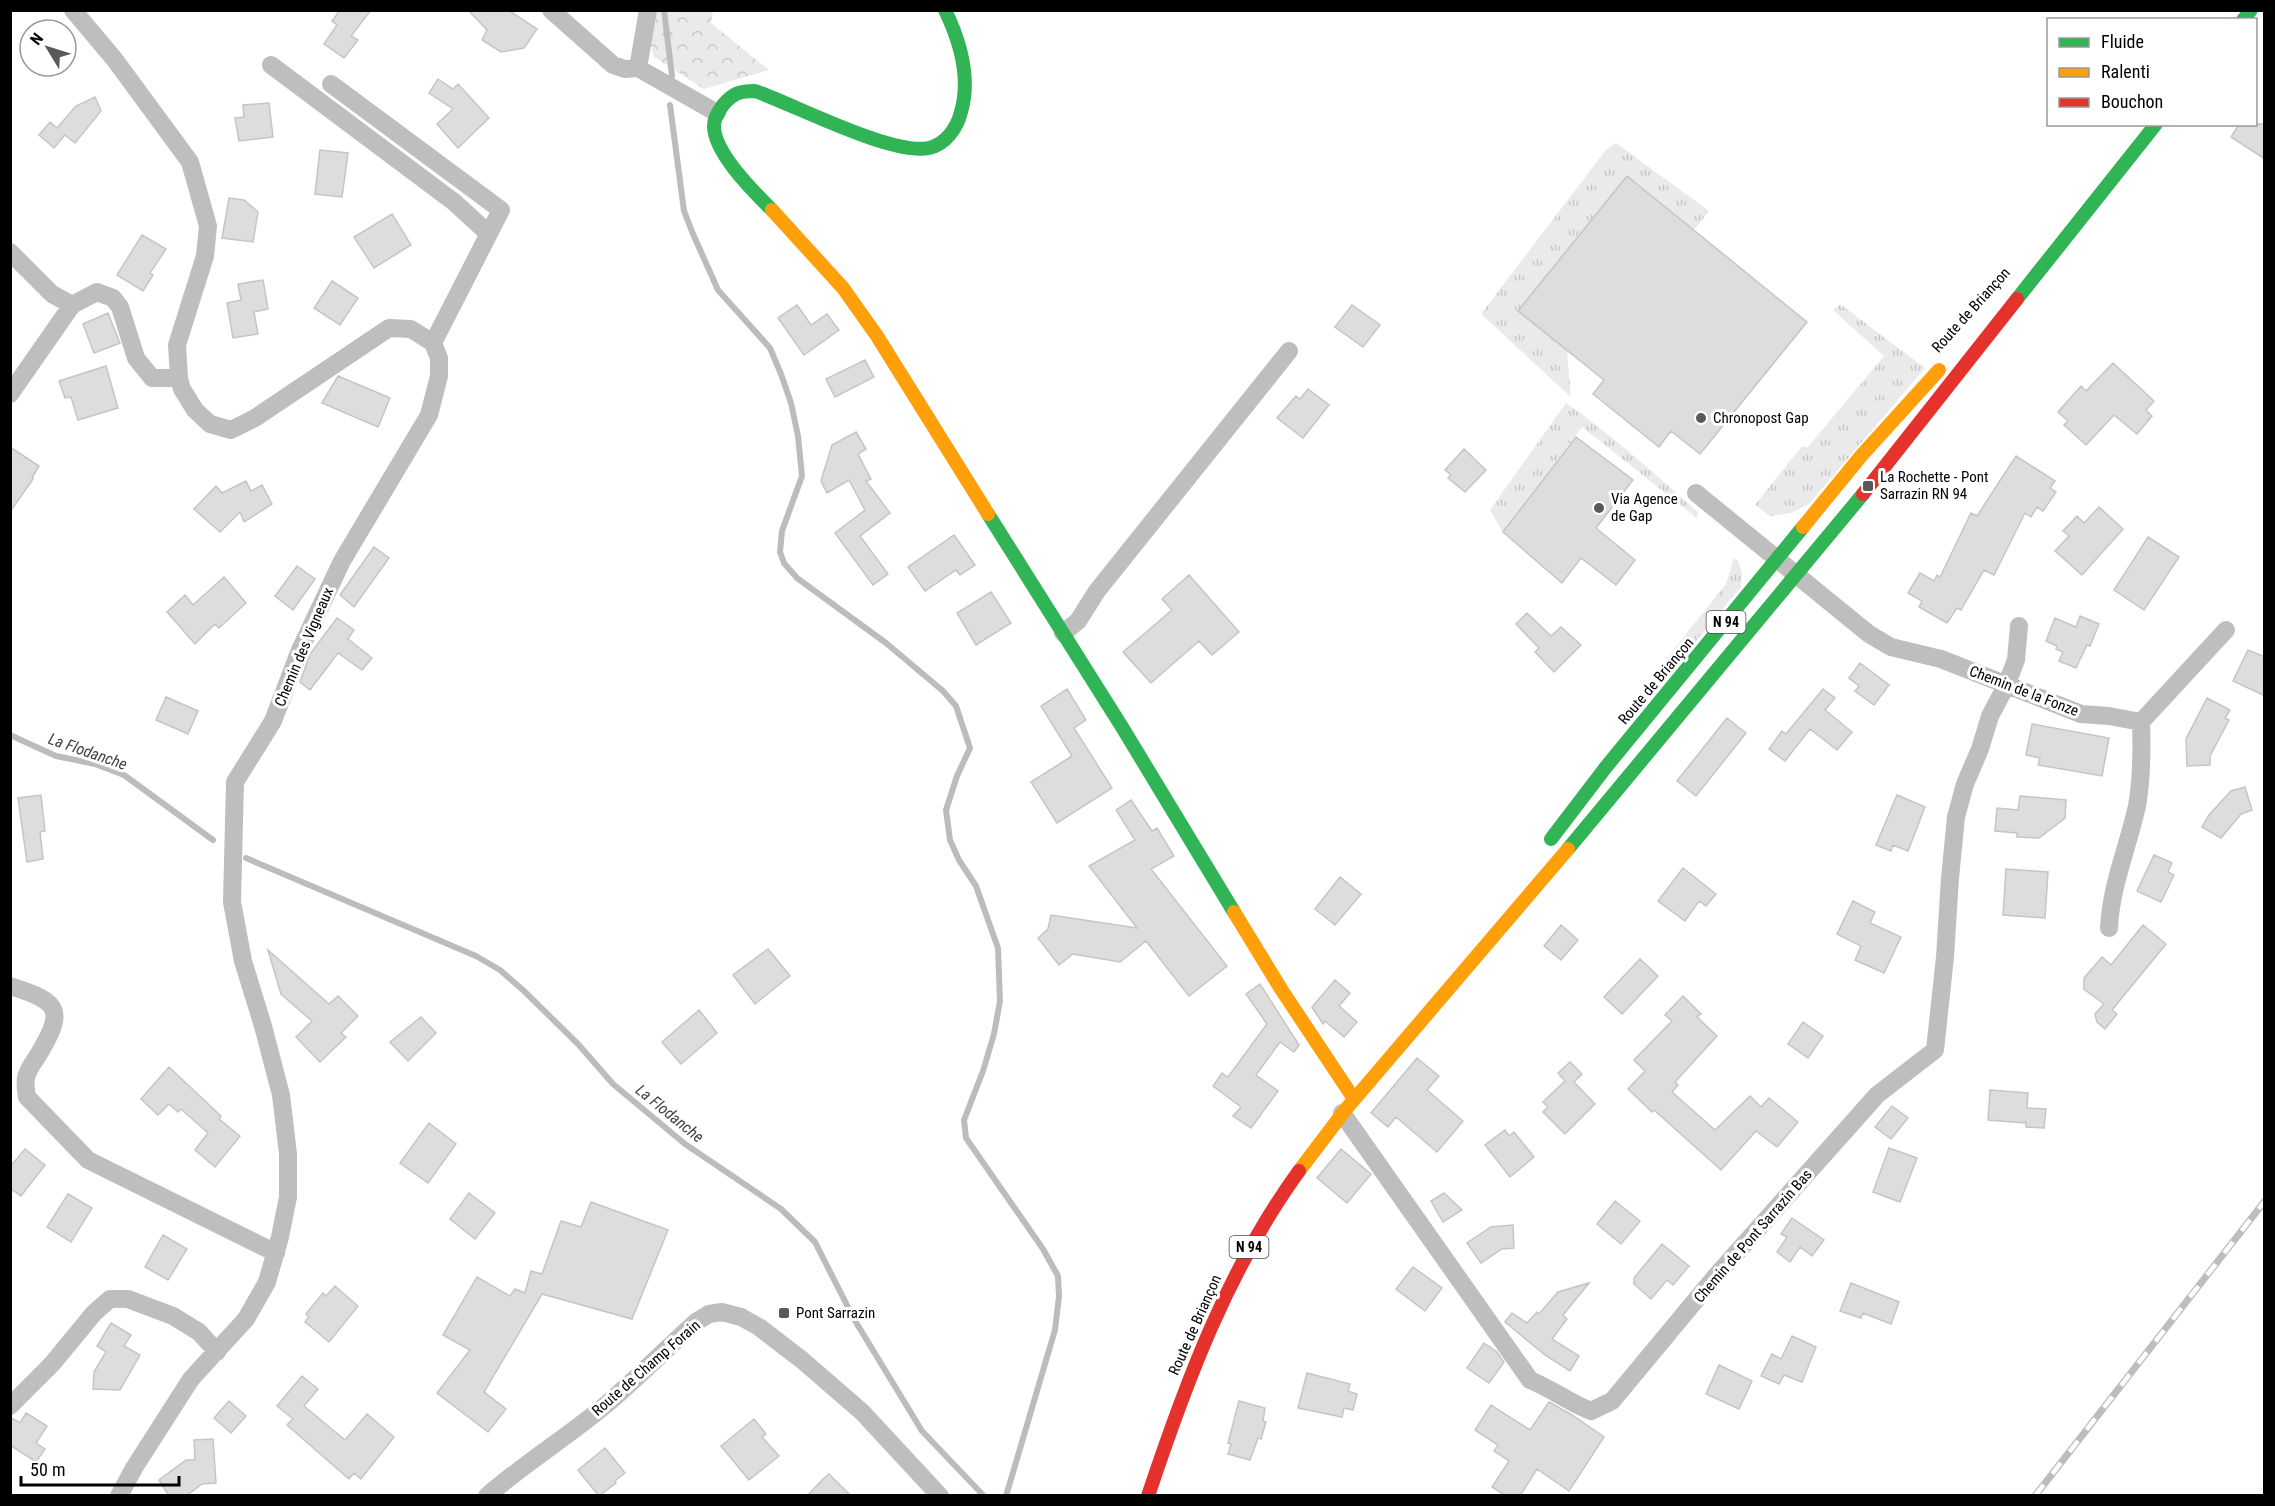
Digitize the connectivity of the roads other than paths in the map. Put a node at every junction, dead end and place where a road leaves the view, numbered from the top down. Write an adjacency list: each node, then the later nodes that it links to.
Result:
1 (73, 10): 18 (street)
2 (551, 10): 6 (street)
3 (648, 10): 6 (street)
4 (945, 10): 8 (main road)
5 (271, 65): 11 (street)
6 (638, 68): 8 (street)
7 (331, 84): 11 (street)
8 (717, 113): 25 (main road)
9 (2154, 126): 10 (main road, Route de Briançon / N 94)
10 (2117, 171): 14 (main road, Route de Briançon / N 94); 22 (main road, Route de Briançon / N 94)
11 (489, 234): 15 (street)
12 (10, 252): 13 (street)
13 (72, 305): 18 (street); 19 (street)
14 (1975, 330)
15 (433, 343): 18 (street); 34 (street, Chemin des Vigneaux)
16 (1289, 351): 25 (street)
17 (1951, 356): 20 (main road, Route de Briançon)
18 (178, 378)
19 (10, 394)
20 (1861, 456): 22 (street)
21 (1696, 493): 22 (street, Chemin de la Fonze)
22 (1787, 566): 26 (street, Chemin de la Fonze); 28 (street); 29 (main road, Route de Briançon / N 94)
23 (2019, 626): 26 (street)
24 (2226, 630): 27 (street)
25 (1063, 633): 33 (main road)
26 (2006, 686): 27 (street, Chemin de la Fonze); 33 (street, Chemin de Pont Sarrazin Bas)
27 (2141, 722): 30 (street)
28 (1657, 743): 33 (main road, Route de Briançon / N 94)
29 (1542, 852)
30 (2109, 928)
31 (1475, 936): 33 (main road, Route de Briançon / N 94)
32 (10, 986): 34 (street)
33 (1352, 1102): 40 (main road, Route de Briançon / N 94)
34 (276, 1253): 35 (street, Chemin des Vigneaux)
35 (218, 1352): 36 (street); 37 (street, Chemin des Vigneaux)
36 (10, 1406)
37 (119, 1496)
38 (487, 1496): 39 (street, Route de Champ Forain)
39 (940, 1496)
40 (1148, 1496)

